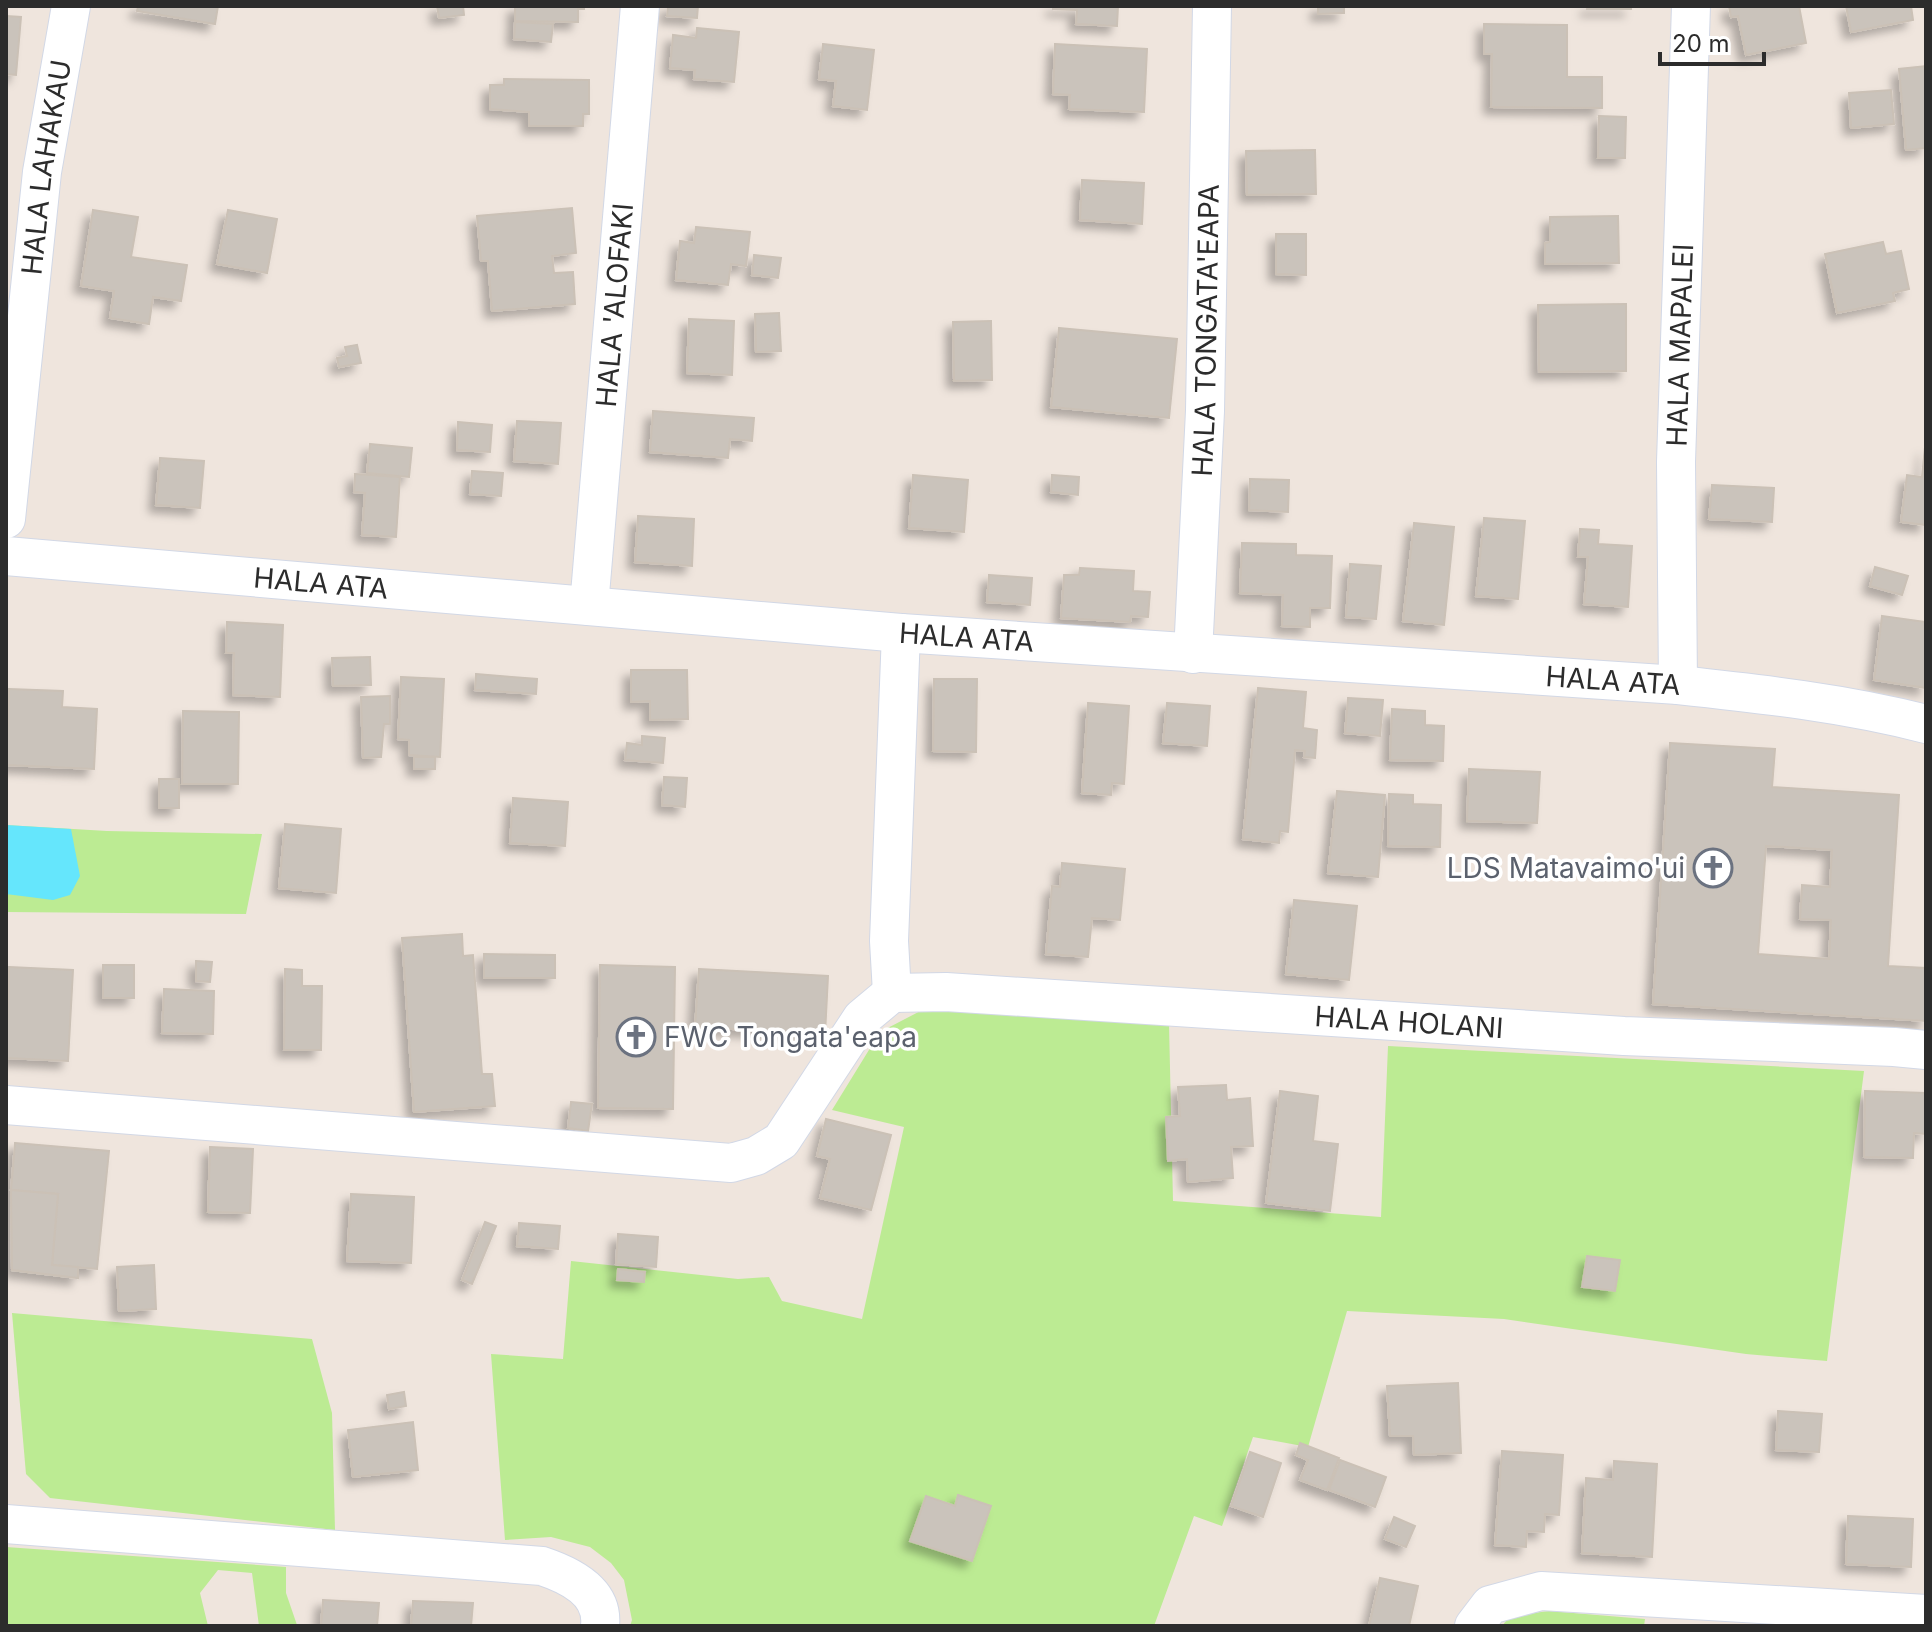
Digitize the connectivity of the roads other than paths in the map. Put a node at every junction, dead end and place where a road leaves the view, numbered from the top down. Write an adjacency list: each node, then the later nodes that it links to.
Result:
1 (71, 6): 5 (street, HALA LAHAKAU)
2 (640, 6): 7 (street, HALA 'ALOFAKI)
3 (1212, 6): 9 (street, HALA TONGATA'EAPA)
4 (1691, 6): 10 (street, HALA MAPALEI)
5 (6, 519)
6 (6, 556): 7 (street, HALA ATA)
7 (589, 606): 8 (street, HALA ATA)
8 (901, 633): 9 (street, HALA ATA); 12 (street)
9 (1193, 654): 10 (street, HALA ATA)
10 (1678, 685): 11 (street, HALA ATA)
11 (1926, 724)
12 (892, 993): 13 (street, HALA HOLANI); 14 (street)
13 (1926, 1050)
14 (6, 1105)
15 (7, 1515): 17 (street)
16 (1926, 1614): 18 (street)
17 (600, 1626)
18 (1474, 1626)

